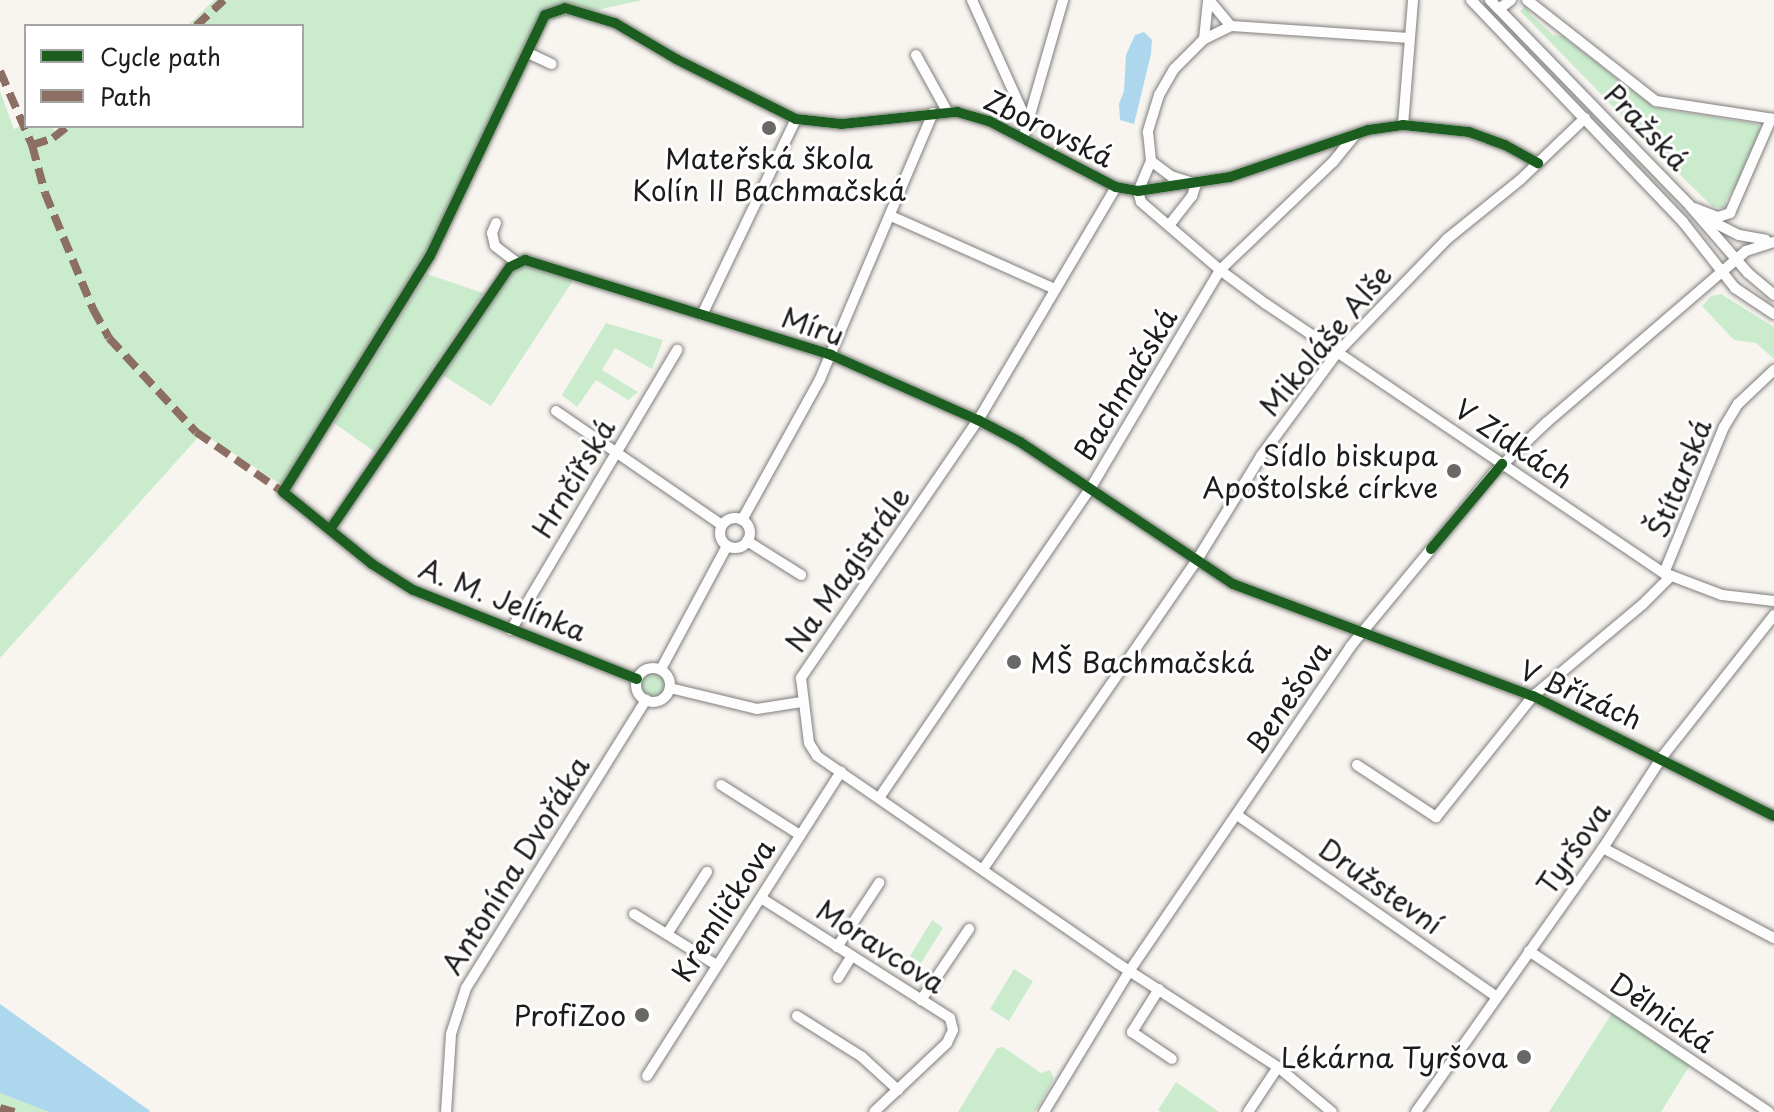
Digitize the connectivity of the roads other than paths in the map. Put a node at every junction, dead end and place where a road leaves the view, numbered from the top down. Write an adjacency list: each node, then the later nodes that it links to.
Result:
1 (972, 0): 22 (street)
2 (1063, 0): 22 (street)
3 (1208, 0): 10 (street); 12 (street)
4 (1413, 0): 11 (street)
5 (1471, 0): 18 (street, Pražská)
6 (1490, 0): 9 (street, Pražská)
7 (1511, 0): 9 (street)
8 (1527, 0): 20 (street)
9 (1499, 9): 30 (street, Pražská)
10 (1231, 26): 11 (street); 12 (street)
11 (1409, 38): 21 (street)
12 (1204, 39): 25 (street)
13 (528, 53): 15 (street); 19 (street, Zborovská); 52 (street, Zborovská)
14 (916, 55): 16 (street)
15 (552, 64)
16 (947, 111): 17 (street, Zborovská); 24 (street, Zborovská)
17 (933, 113): 19 (street, Zborovská); 31 (street)
18 (1585, 118): 26 (street, Mikoláše Alše); 38 (street, Pražská)
19 (796, 119): 42 (street)
20 (1772, 119): 30 (street)
21 (1403, 125): 23 (street, Zborovská); 26 (street, Zborovská)
22 (1029, 126): 24 (street)
23 (1356, 134): 27 (street, Zborovská); 37 (street, Bachmačská)
24 (1023, 139): 28 (street, Zborovská)
25 (1151, 161): 27 (street); 29 (street)
26 (1538, 163): 44 (street, Mikoláše Alše)
27 (1196, 184): 29 (street, Zborovská); 33 (street)
28 (1116, 187): 29 (street, Zborovská); 39 (street, Na Magistrále)
29 (1138, 191): 33 (street, V Zídkách)
30 (1692, 209): 34 (street); 35 (street, Pražská)
31 (891, 216): 39 (street); 45 (street)
32 (496, 223): 36 (street)
33 (1169, 225): 37 (street, V Zídkách)
34 (1773, 242): 35 (street)
35 (1736, 260): 38 (street, Benešova); 40 (street, Pražská)
36 (516, 262): 42 (street, Míru); 55 (street)
37 (1220, 270): 44 (street, V Zídkách); 51 (street, Bachmačská)
38 (1722, 272): 41 (street, Pražská); 50 (street, Benešova)
39 (1055, 289): 48 (street, Na Magistrále)
40 (1774, 295)
41 (1774, 314)
42 (702, 315): 45 (street, Míru)
43 (677, 350): 49 (street, Hrnčířská)
44 (1337, 353): 50 (street, V Zídkách); 58 (street, Mikoláše Alše)
45 (831, 355): 48 (street, Míru); 53 (street)
46 (1774, 370): 59 (street, Štítarská)
47 (556, 411): 49 (street)
48 (978, 420): 51 (street, Míru); 70 (street, Na Magistrále)
49 (616, 452): 54 (street); 63 (street, Hrnčířská)
50 (1502, 464): 59 (street, V Zídkách); 64 (street, Benešova)
51 (1090, 489): 58 (street, Míru); 75 (street, Bachmačská)
52 (283, 492): 55 (street, A. M. Jelínka)
53 (742, 520): 54 (street); 56 (street)
54 (722, 525): 57 (street)
55 (331, 528): 63 (street, A. M. Jelínka)
56 (747, 541): 57 (street); 60 (street)
57 (727, 546): 65 (street)
58 (1195, 563): 64 (street, Míru); 80 (street, Mikoláše Alše)
59 (1668, 574): 61 (street, V Zídkách); 68 (street, Štítarská)
60 (801, 575)
61 (1774, 601)
62 (1774, 615): 71 (street, Tyršova)
63 (511, 630): 66 (street, A. M. Jelínka)
64 (1361, 633): 68 (street, V Břízách); 76 (street, Benešova)
65 (661, 669): 66 (street); 67 (street)
66 (637, 679): 69 (street)
67 (670, 688): 69 (street); 70 (street)
68 (1533, 696): 71 (street, V Břízách); 72 (street, Štítarská)
69 (646, 700): 102 (street, Antonína Dvořáka)
70 (801, 702): 73 (street, Na Magistrále)
71 (1662, 757): 77 (street, V Břízách); 79 (street, Tyršova)
72 (1357, 765)
73 (841, 772): 75 (street, Na Magistrále); 78 (street, Kremličkova)
74 (721, 785): 78 (street)
75 (879, 798): 80 (street, Na Magistrále)
76 (1237, 815): 92 (street, Benešova); 95 (street, Družstevní)
77 (1774, 816)
78 (800, 835): 83 (street, Kremličkova)
79 (1603, 848): 87 (street); 89 (street, Tyršova)
80 (983, 869): 92 (street, Na Magistrále)
81 (707, 872): 86 (street)
82 (879, 883): 88 (street)
83 (761, 898): 88 (street, Moravcova); 91 (street, Kremličkova)
84 (634, 914): 86 (street)
85 (969, 929): 96 (street)
86 (667, 934): 91 (street)
87 (1774, 938)
88 (837, 947): 90 (street, Moravcova)
89 (1529, 951): 95 (street, Tyršova); 108 (street, Dělnická)
90 (852, 956): 93 (street); 96 (street, Moravcova)
91 (715, 964): 100 (street, Kremličkova)
92 (1130, 970): 94 (street, Na Magistrále); 104 (street, Benešova)
93 (838, 978)
94 (1159, 989): 98 (street); 99 (street, Na Magistrále)
95 (1497, 997): 107 (street, Tyršova)
96 (921, 1000): 101 (street, Moravcova)
97 (797, 1016): 101 (street)
98 (1172, 1059)
99 (1278, 1067): 105 (street); 106 (street, Na Magistrále)
100 (647, 1076)
101 (898, 1090): 103 (street, Moravcova)
102 (446, 1112)
103 (874, 1112)
104 (1044, 1112)
105 (1248, 1112)
106 (1332, 1112)
107 (1416, 1112)
108 (1769, 1112)

